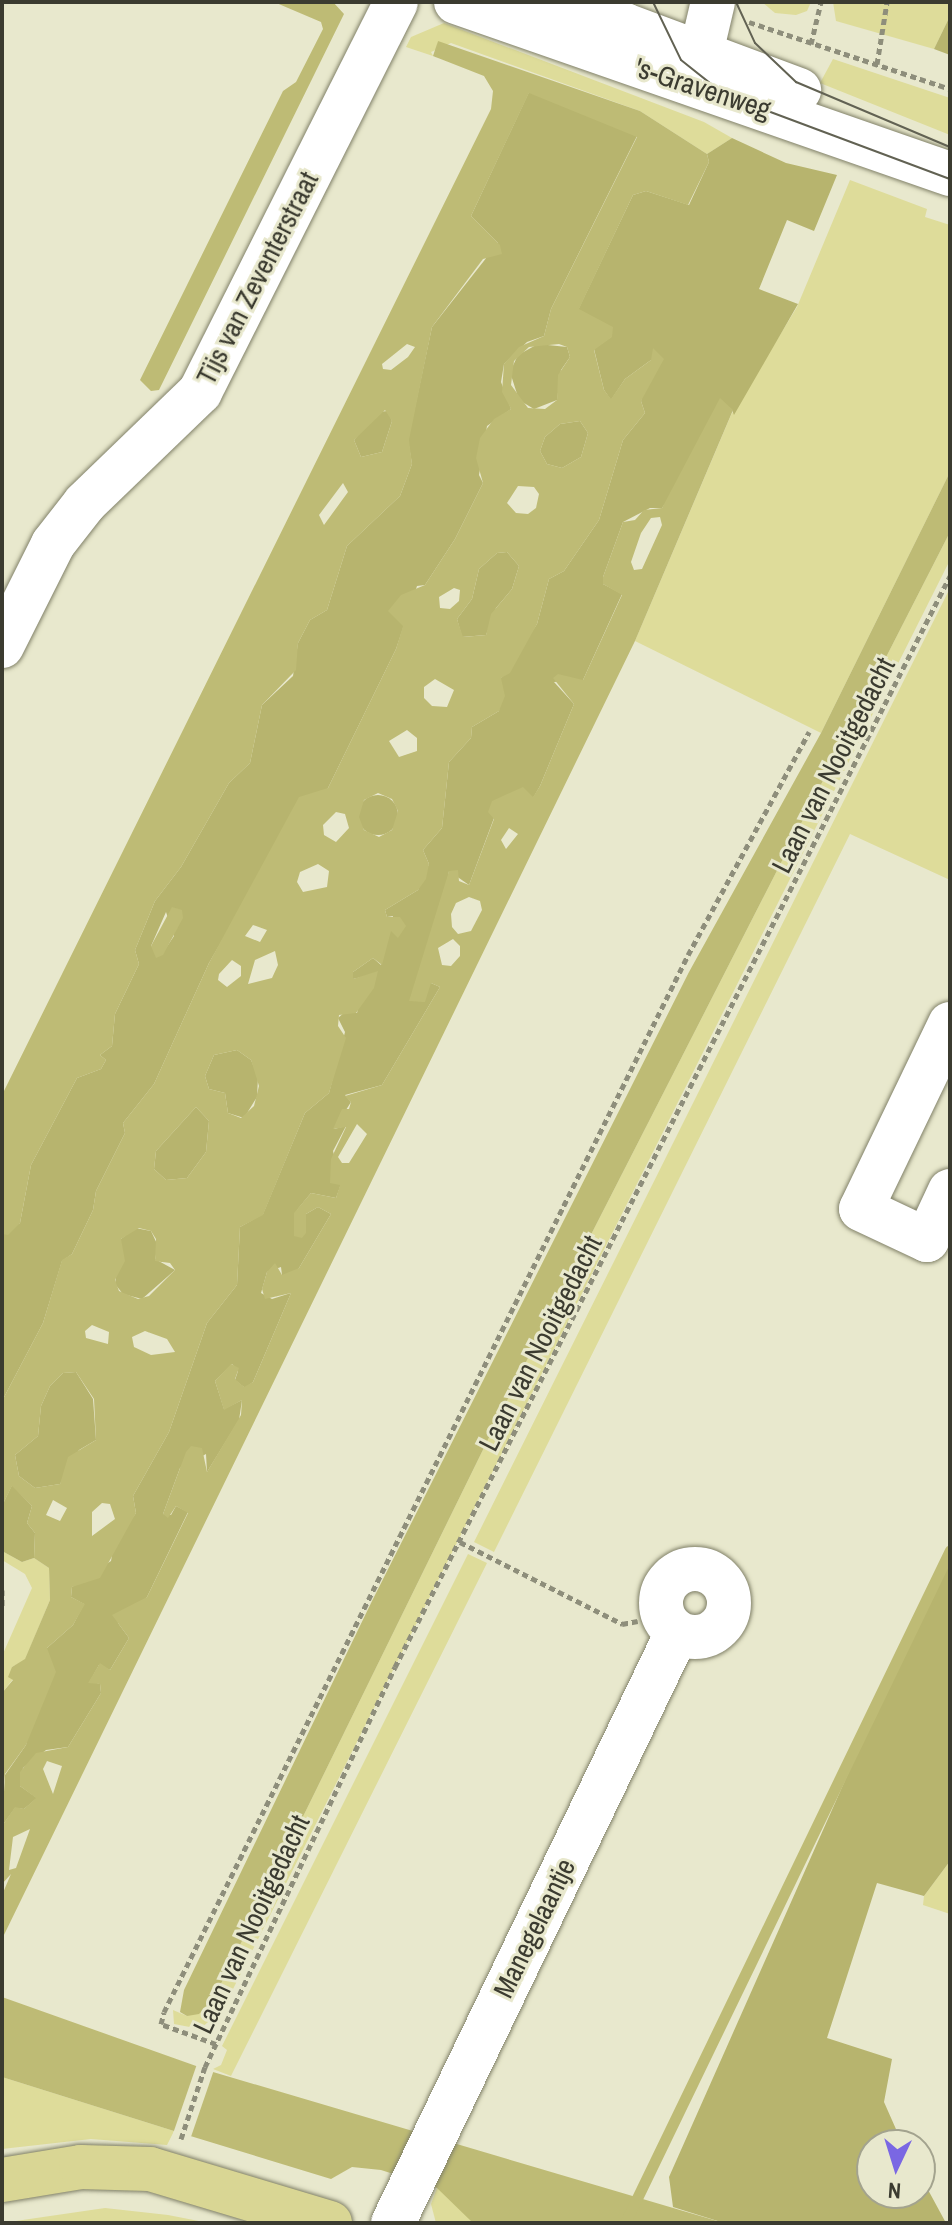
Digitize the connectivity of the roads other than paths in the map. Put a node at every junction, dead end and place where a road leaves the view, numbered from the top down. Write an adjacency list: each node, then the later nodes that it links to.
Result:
1 (396, 2): 10 (street, Tijs van Zeventerstraat)
2 (456, 2): 7 (street, 's-Gravenweg)
3 (547, 2): 5 (street, 's-Gravenweg)
4 (713, 2): 6 (street)
5 (629, 13): 6 (street, 's-Gravenweg); 7 (street)
6 (701, 53): 7 (street); 8 (street, 's-Gravenweg)
7 (648, 70): 9 (street, 's-Gravenweg)
8 (950, 151)
9 (950, 174)
10 (2, 646)
11 (950, 1024): 12 (street)
12 (940, 1068): 13 (street)
13 (950, 1191)
14 (670, 1625): 19 (street, Manegelaantje)
15 (2, 2180): 18 (main road)
16 (2, 2210): 17 (main road)
17 (251, 2223)
18 (330, 2223)
19 (393, 2223)

